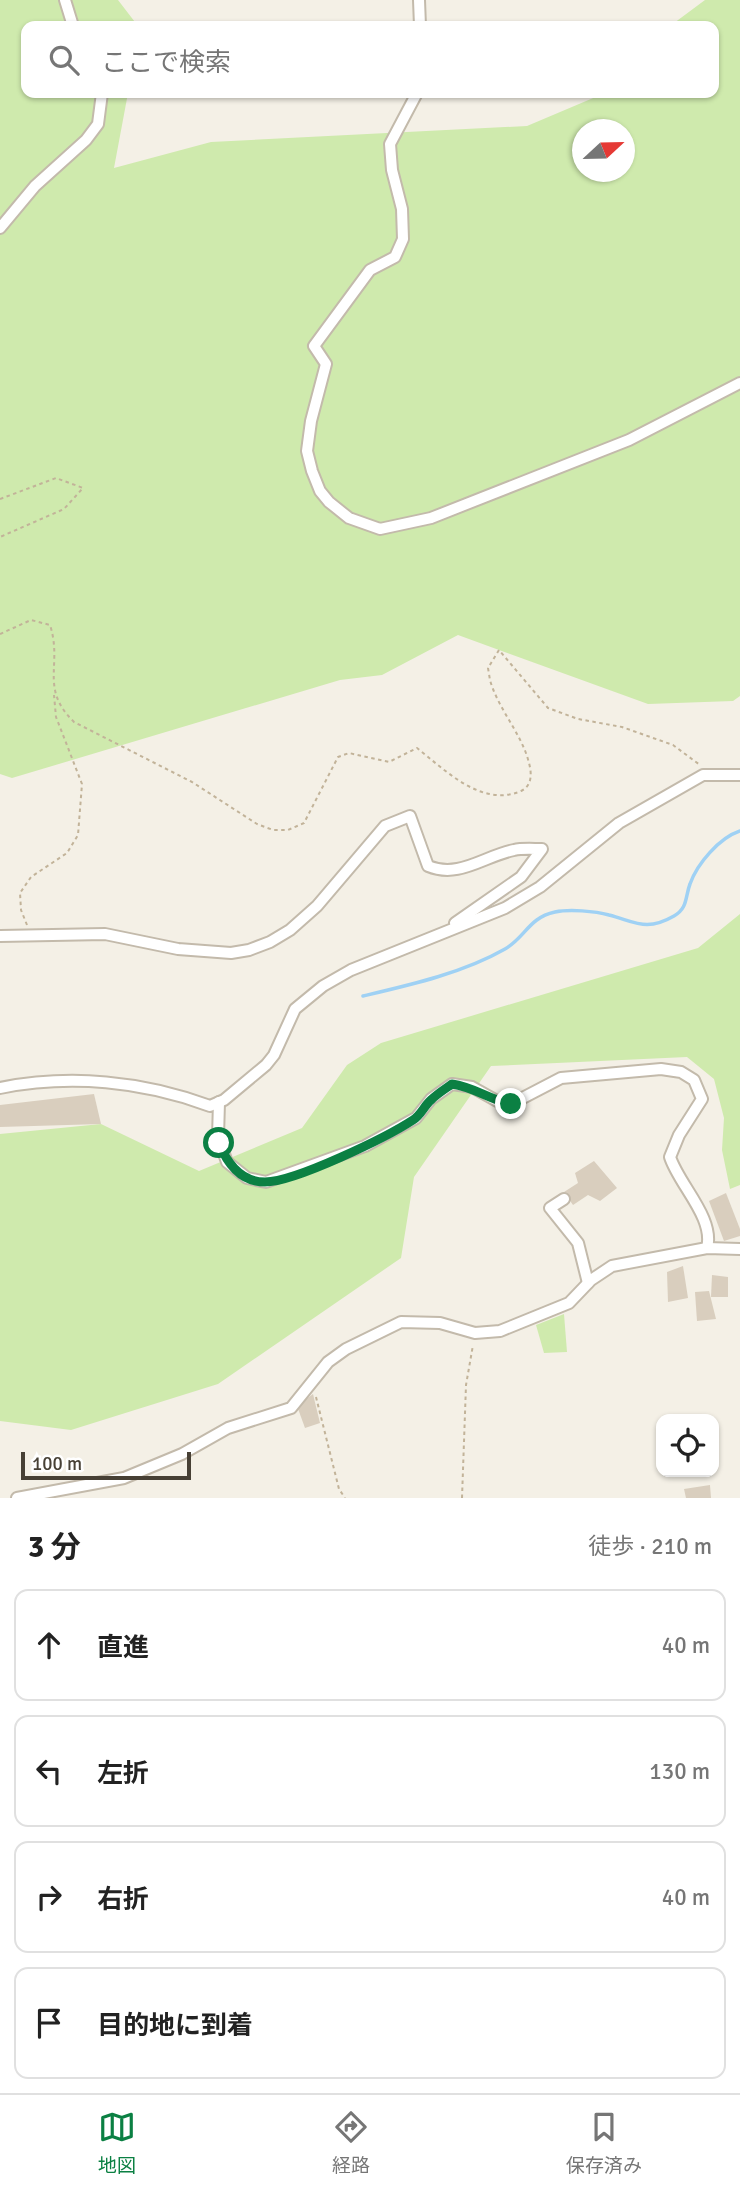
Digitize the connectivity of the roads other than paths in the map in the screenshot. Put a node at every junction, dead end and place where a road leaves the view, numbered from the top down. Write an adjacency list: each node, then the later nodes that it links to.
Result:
1 (65, 0): 3 (street)
2 (419, 0): 4 (street)
3 (71, 21)
4 (420, 21)
5 (101, 98): 7 (street)
6 (414, 98): 8 (street)
7 (0, 228)
8 (740, 383)
9 (740, 775): 11 (street)
10 (0, 936): 11 (street)
11 (435, 936): 13 (street)
12 (0, 1088): 13 (street)
13 (219, 1102): 15 (street)
14 (564, 1199): 17 (street)
15 (707, 1248): 16 (street); 17 (street)
16 (740, 1249)
17 (587, 1283): 18 (street)
18 (17, 1498)

